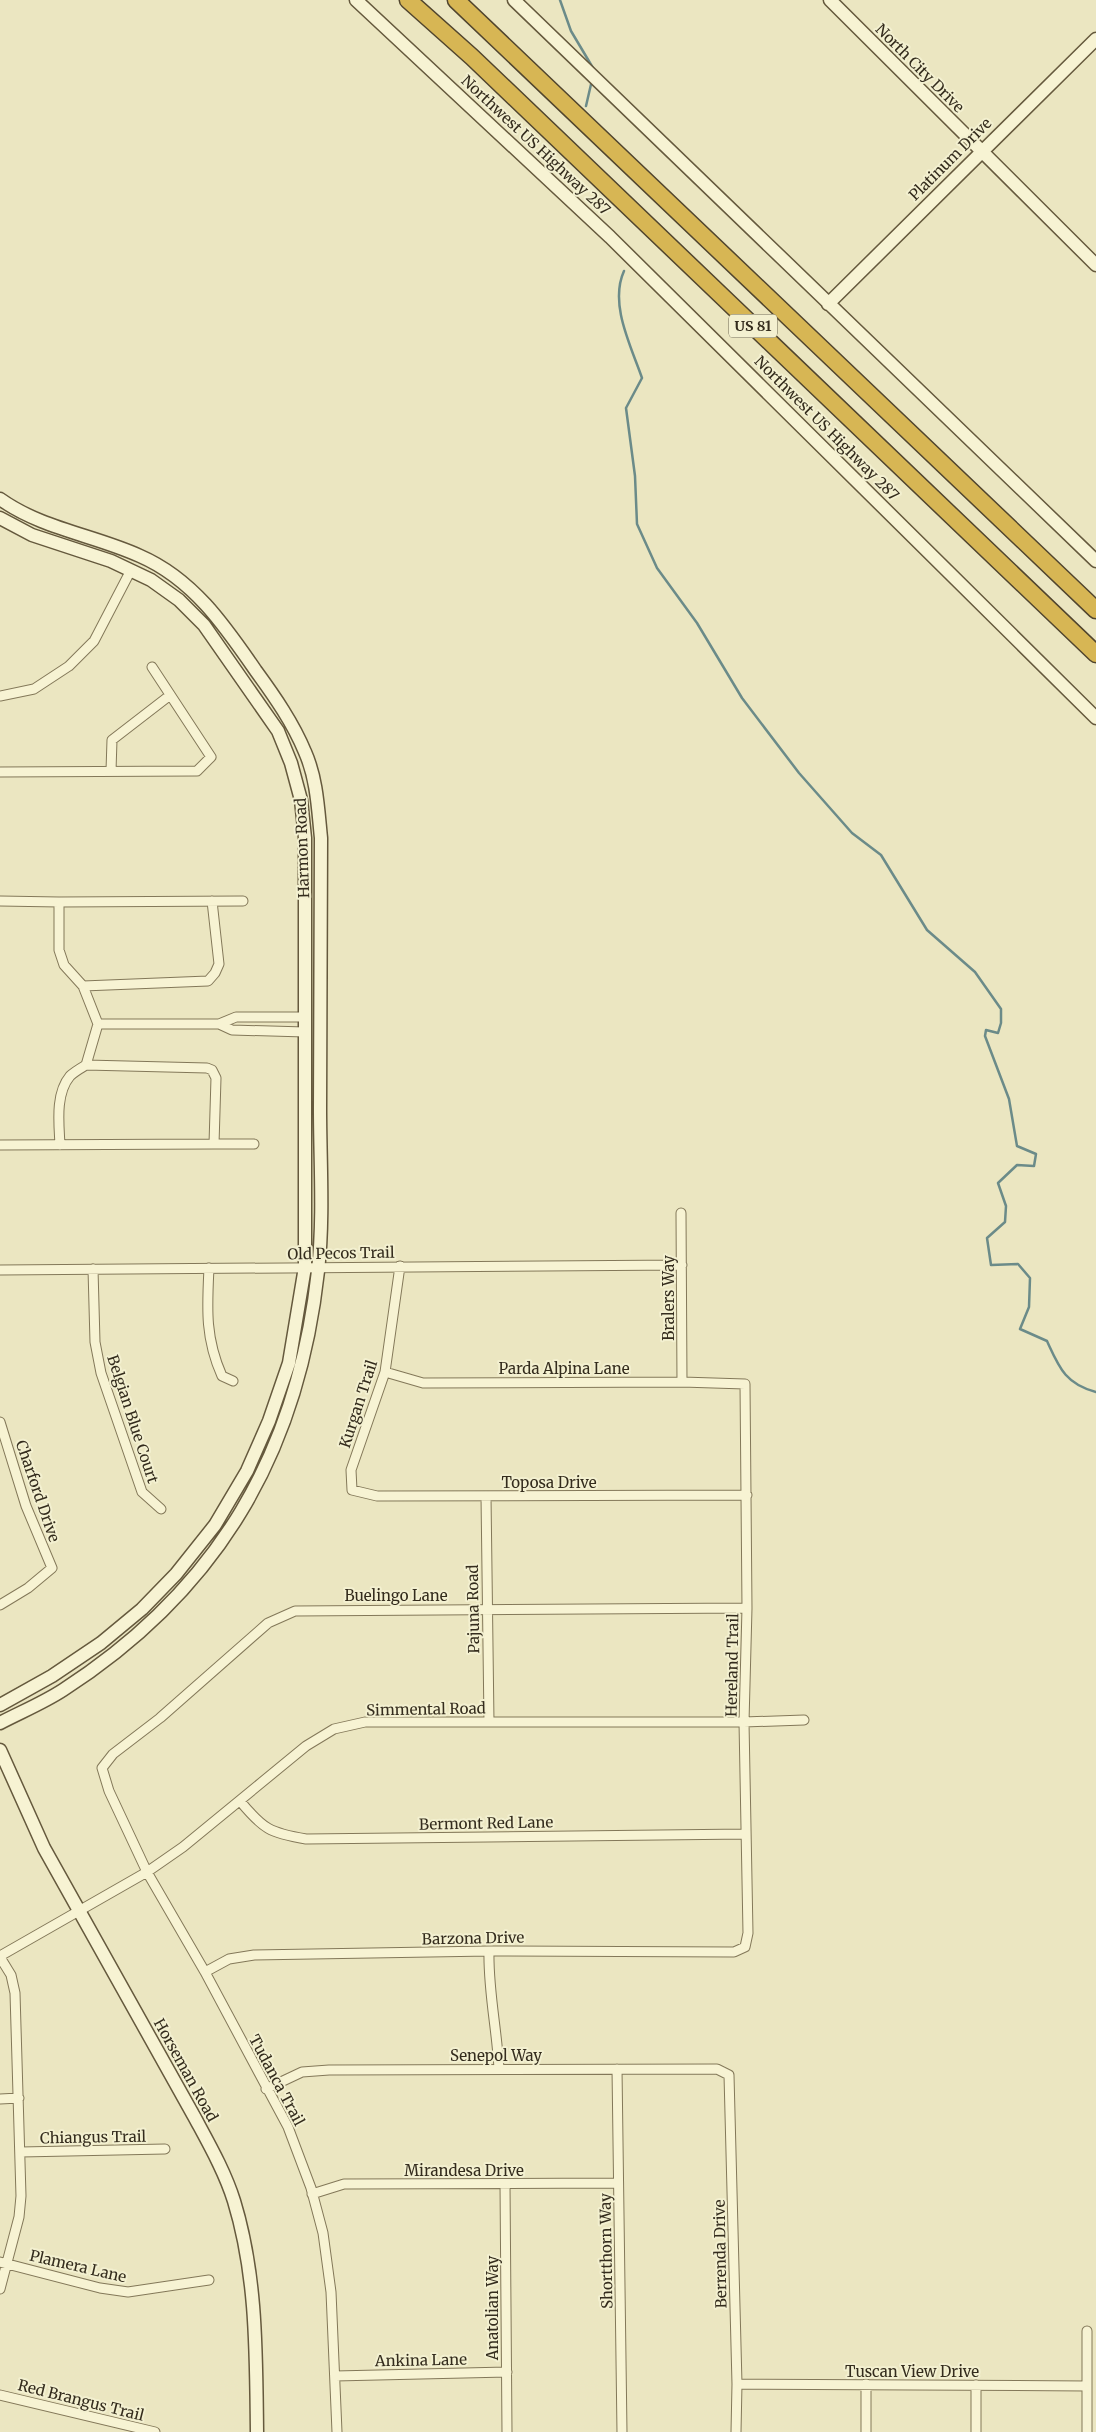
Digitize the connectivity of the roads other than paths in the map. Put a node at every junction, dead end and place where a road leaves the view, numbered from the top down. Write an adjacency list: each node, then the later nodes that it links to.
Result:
1 (356, 0): 21 (street, Northwest US Highway 287)
2 (408, 0): 17 (highway, US 81)
3 (456, 0): 8 (highway, US 81)
4 (473, 0): 8 (highway)
5 (514, 0): 11 (street)
6 (830, 0): 9 (street, North City Drive)
7 (1096, 38): 9 (street, Platinum Drive)
8 (533, 75): 16 (highway, US 81)
9 (980, 151): 10 (street, North City Drive); 11 (street, Platinum Drive)
10 (1096, 266)
11 (828, 304): 14 (street)
12 (0, 499): 42 (street, Harmon Road)
13 (0, 518): 15 (street, Harmon Road)
14 (1096, 561)
15 (132, 570): 19 (street); 29 (street, Harmon Road)
16 (1096, 610)
17 (1096, 654)
18 (152, 667): 20 (street)
19 (0, 696)
20 (169, 696): 22 (street); 22 (street)
21 (1096, 718)
22 (111, 771): 23 (street)
23 (0, 772)
24 (0, 901): 27 (street)
25 (212, 901): 26 (street); 27 (street); 28 (street)
26 (243, 901)
27 (59, 902): 28 (street)
28 (83, 986): 30 (street)
29 (305, 1017): 31 (street); 32 (street, Harmon Road)
30 (98, 1024): 31 (street); 33 (street)
31 (219, 1024): 32 (street)
32 (305, 1032): 41 (street, Harmon Road)
33 (86, 1065): 34 (street); 37 (street)
34 (214, 1144): 35 (street); 37 (street)
35 (254, 1144)
36 (0, 1145): 37 (street)
37 (60, 1145)
38 (681, 1214): 39 (street, Bralers Way)
39 (682, 1265): 40 (street, Old Pecos Trail); 48 (street, Bralers Way)
40 (400, 1266): 42 (street, Old Pecos Trail); 46 (street, Kurgan Trail)
41 (305, 1267): 42 (street, Old Pecos Trail); 44 (street, Old Pecos Trail); 58 (street, Harmon Road)
42 (318, 1267): 62 (street, Harmon Road)
43 (93, 1268): 44 (street, Old Pecos Trail); 45 (street, Old Pecos Trail); 54 (street, Belgian Blue Court)
44 (209, 1268): 47 (street)
45 (0, 1270)
46 (385, 1372): 48 (street, Parda Alpina Lane); 51 (street, Kurgan Trail)
47 (233, 1381)
48 (682, 1382): 49 (street, Parda Alpina Lane)
49 (745, 1384): 52 (street, Hereland Trail)
50 (0, 1422): 55 (street, Charford Drive)
51 (352, 1490): 53 (street, Toposa Drive)
52 (747, 1495): 53 (street, Toposa Drive); 56 (street, Hereland Trail)
53 (486, 1496): 57 (street, Pajuna Road)
54 (161, 1509)
55 (0, 1605)
56 (747, 1608): 57 (street, Buelingo Lane); 61 (street, Hereland Trail)
57 (487, 1609): 60 (street, Pajuna Road); 64 (street, Buelingo Lane)
58 (0, 1705)
59 (804, 1720): 61 (street, Simmental Road)
60 (489, 1722): 61 (street, Simmental Road); 65 (street, Simmental Road)
61 (744, 1722): 66 (street, Hereland Trail)
62 (0, 1723)
63 (0, 1750): 68 (street, Horseman Road)
64 (102, 1768): 67 (street, Tudanca Trail)
65 (240, 1801): 66 (street, Bermont Red Lane); 67 (street, Simmental Road)
66 (746, 1834): 69 (street, Hereland Trail)
67 (147, 1872): 68 (street, Simmental Road); 72 (street, Tudanca Trail)
68 (78, 1910): 71 (street, Simmental Road); 96 (street, Horseman Road)
69 (745, 1947): 70 (street, Barzona Drive)
70 (489, 1951): 72 (street, Barzona Drive); 73 (street)
71 (0, 1956): 77 (street)
72 (205, 1972): 76 (street, Tudanca Trail)
73 (499, 2069): 74 (street, Senepol Way); 76 (street, Senepol Way)
74 (617, 2069): 75 (street, Senepol Way); 81 (street, Shortthorn Way)
75 (729, 2075): 90 (street, Berrenda Drive)
76 (266, 2089): 83 (street, Tudanca Trail)
77 (19, 2098): 78 (street); 80 (street)
78 (0, 2099)
79 (165, 2149): 80 (street, Chiangus Trail)
80 (21, 2152): 84 (street)
81 (618, 2183): 82 (street, Mirandesa Drive); 100 (street, Shortthorn Way)
82 (505, 2184): 83 (street, Mirandesa Drive); 88 (street, Anatolian Way)
83 (312, 2194): 89 (street, Tudanca Trail)
84 (3, 2263): 85 (street, Plamera Lane); 86 (street)
85 (209, 2280)
86 (0, 2289)
87 (1088, 2331): 93 (street)
88 (507, 2372): 89 (street, Ankina Lane); 99 (street, Anatolian Way)
89 (335, 2376): 98 (street, Tudanca Trail)
90 (737, 2384): 91 (street, Tuscan View Drive); 101 (street, Berrenda Drive)
91 (866, 2384): 92 (street, Tuscan View Drive); 102 (street)
92 (976, 2385): 93 (street, Tuscan View Drive); 103 (street)
93 (1087, 2386): 104 (street)
94 (0, 2395): 95 (street, Red Brangus Trail)
95 (155, 2432)
96 (257, 2432)
97 (329, 2432): 98 (street)
98 (337, 2432)
99 (507, 2432)
100 (622, 2432)
101 (736, 2432)
102 (866, 2432)
103 (976, 2432)
104 (1087, 2432)

